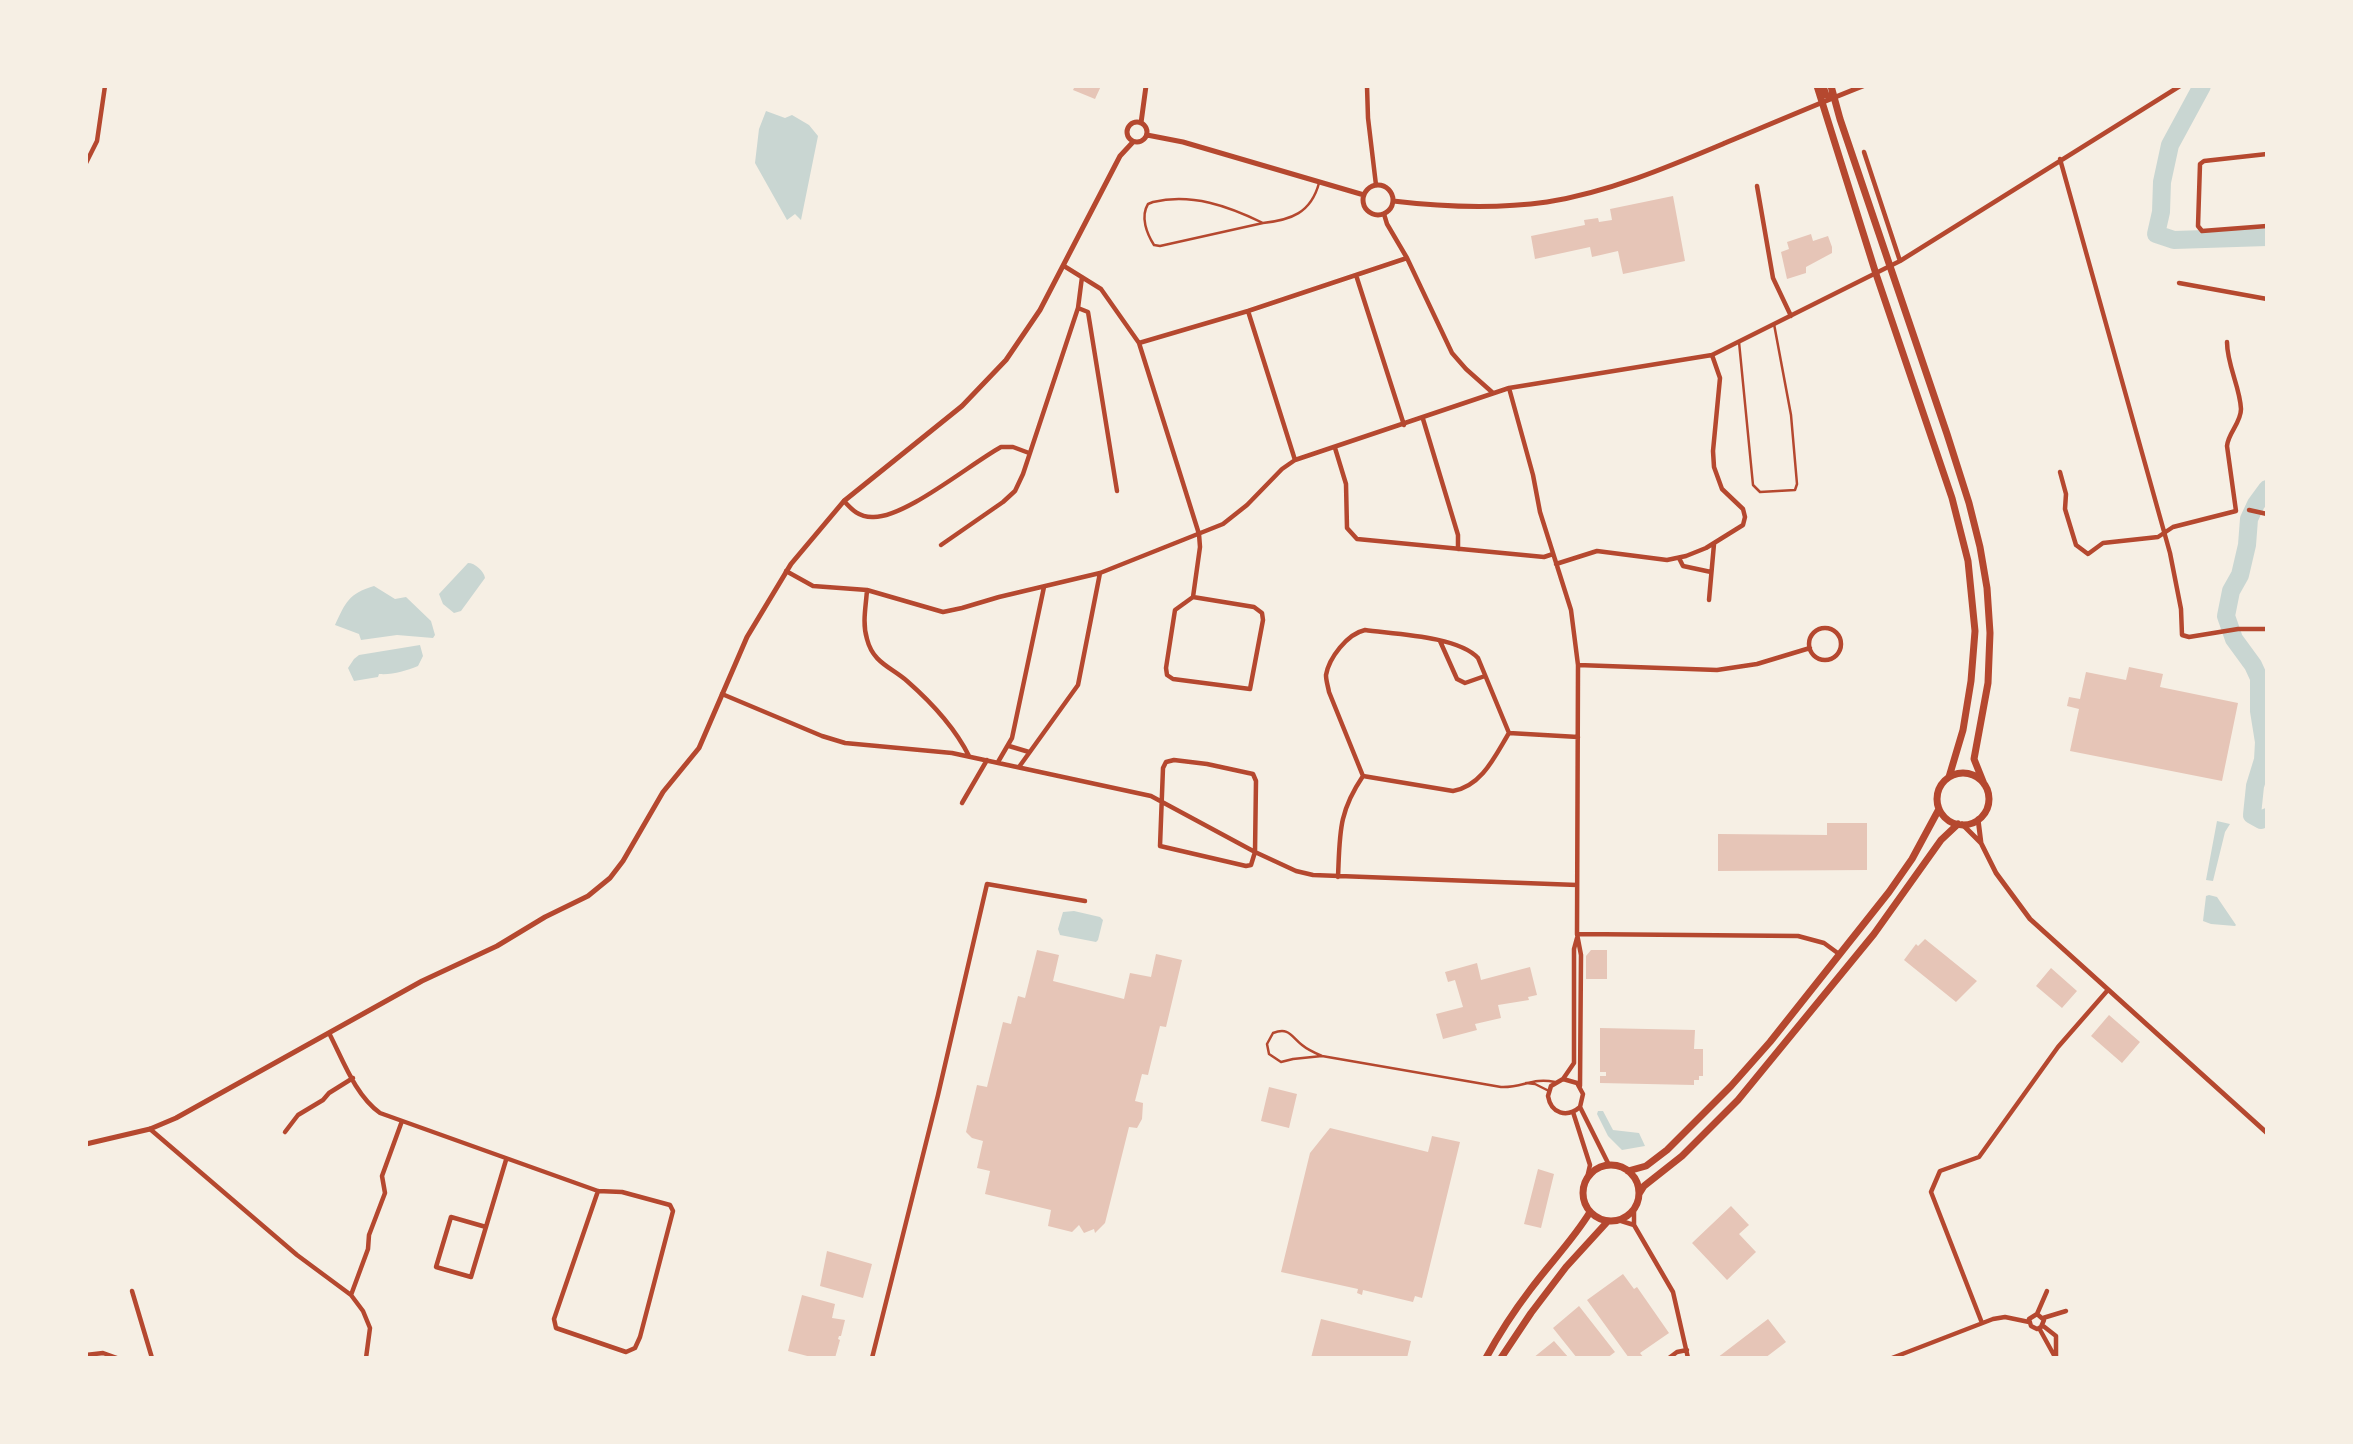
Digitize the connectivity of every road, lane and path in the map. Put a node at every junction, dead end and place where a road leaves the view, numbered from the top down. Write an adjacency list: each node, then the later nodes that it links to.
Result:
1 (106, 86): 17 (street)
2 (1146, 86): 11 (street)
3 (1367, 86): 19 (street)
4 (1817, 86): 10 (main road)
5 (1823, 86): 9 (main road)
6 (1831, 86): 9 (main road)
7 (1863, 86): 9 (street)
8 (2180, 86): 16 (street)
9 (1833, 98): 10 (street); 21 (main road)
10 (1821, 103): 21 (main road); 23 (street); 31 (main road)
11 (1141, 123): 12 (street); 13 (street)
12 (1147, 135): 13 (street); 18 (street)
13 (1133, 142): 30 (street)
14 (1864, 152): 28 (street)
15 (2267, 154): 26 (street)
16 (2060, 159): 28 (street); 56 (street)
17 (86, 163)
18 (1319, 183): 22 (street); 25 (lane)
19 (1376, 186): 22 (street); 23 (street)
20 (1757, 186): 38 (street)
21 (1863, 186): 29 (main road)
22 (1364, 195): 24 (street)
23 (1393, 201): 24 (street)
24 (1384, 214): 27 (street)
25 (1263, 223): 25 (lane)
26 (2267, 226)
27 (1407, 258): 32 (street); 45 (street)
28 (1900, 261): 29 (street)
29 (1891, 265): 31 (street); 87 (main road)
30 (1064, 266): 33 (street); 53 (street)
31 (1876, 274): 38 (street); 86 (main road)
32 (1356, 275): 37 (street); 47 (street)
33 (1082, 277): 36 (street); 42 (street)
34 (2179, 283): 35 (street)
35 (2267, 299)
36 (1078, 308): 49 (street); 52 (street)
37 (1248, 311): 42 (street); 50 (street)
38 (1791, 316): 39 (street)
39 (1774, 324): 40 (street); 40 (lane)
40 (1739, 342): 43 (street)
41 (2227, 342): 56 (street)
42 (1139, 343): 57 (street)
43 (1712, 355): 44 (street); 58 (street)
44 (1509, 388): 45 (street); 61 (street)
45 (1493, 393): 46 (street)
46 (1423, 418): 47 (street); 60 (street)
47 (1404, 425): 48 (street)
48 (1335, 448): 50 (street); 60 (street)
49 (1029, 453): 53 (street); 59 (street)
50 (1295, 460): 57 (street)
51 (2060, 472): 56 (street)
52 (1117, 491)
53 (844, 501): 64 (street)
54 (2249, 509): 55 (street)
55 (2267, 513)
56 (2164, 531): 71 (street)
57 (1199, 534): 66 (street); 69 (street)
58 (1714, 543): 62 (street); 65 (street)
59 (941, 545)
60 (1458, 549): 61 (street)
61 (1553, 554): 63 (street)
62 (1679, 558): 63 (street); 65 (street)
63 (1556, 564): 74 (street)
64 (786, 571): 68 (street); 76 (street)
65 (1712, 572): 70 (street)
66 (1100, 573): 67 (street); 80 (street)
67 (1044, 587): 68 (street); 79 (street)
68 (867, 590): 81 (street)
69 (1193, 597): 69 (street)
70 (1709, 600)
71 (2267, 629)
72 (1440, 641): 75 (street); 75 (street); 85 (street)
73 (1810, 648): 73 (street); 74 (street)
74 (1578, 665): 78 (street)
75 (1485, 676): 77 (street)
76 (722, 694): 81 (street); 101 (street)
77 (1509, 733): 78 (street); 85 (street)
78 (1578, 737): 96 (street)
79 (1009, 746): 80 (street); 83 (street)
80 (1029, 752): 84 (street)
81 (970, 757): 82 (street)
82 (987, 760): 83 (street); 89 (street)
83 (998, 762): 84 (street)
84 (1019, 767): 88 (street)
85 (1363, 776): 95 (street)
86 (1949, 777): 87 (main road); 90 (main road)
87 (1984, 784): 91 (main road)
88 (1162, 802): 94 (street); 94 (street); 94 (street)
89 (962, 803)
90 (1939, 809): 92 (main road); 99 (main road)
91 (1978, 819): 92 (main road); 93 (street)
92 (1960, 824): 93 (street); 121 (main road)
93 (1981, 843): 100 (street)
94 (1255, 852): 95 (street)
95 (1338, 877): 96 (street)
96 (1577, 885): 98 (street)
97 (1085, 901): 142 (street)
98 (1577, 934): 99 (street); 104 (street); 107 (street)
99 (1839, 954): 118 (main road)
100 (2107, 991): 114 (street); 135 (street)
101 (329, 1033): 103 (street); 112 (street)
102 (1322, 1056): 102 (lane); 106 (lane)
103 (352, 1079): 111 (street); 113 (street)
104 (1563, 1079): 105 (street); 107 (street)
105 (1555, 1082): 106 (lane); 108 (street)
106 (1526, 1083): 108 (lane)
107 (1580, 1086): 109 (street)
108 (1549, 1091): 110 (street)
109 (1580, 1107): 110 (street); 117 (street)
110 (1573, 1112): 119 (street)
111 (402, 1121): 116 (street); 130 (street)
112 (150, 1129): 115 (street); 130 (street)
113 (285, 1132)
114 (2267, 1133)
115 (86, 1144)
116 (506, 1160): 120 (street); 127 (street)
117 (1609, 1165): 118 (main road); 119 (main road)
118 (1628, 1171): 121 (main road)
119 (1587, 1178): 123 (main road)
120 (598, 1191): 120 (street)
121 (1639, 1194): 122 (main road)
122 (1634, 1209): 124 (main road); 126 (street)
123 (1590, 1212): 125 (main road); 143 (main road)
124 (1618, 1220): 125 (main road); 126 (street)
125 (1608, 1221): 144 (main road)
126 (1634, 1225): 137 (street)
127 (486, 1227): 127 (street)
128 (132, 1291): 140 (street)
129 (2048, 1291): 132 (street)
130 (351, 1295): 141 (street)
131 (2066, 1311): 133 (street)
132 (2037, 1314): 133 (street); 134 (street)
133 (2043, 1318): 136 (street)
134 (2029, 1322): 135 (street); 136 (street)
135 (1982, 1323): 147 (street)
136 (2041, 1327): 148 (street); 148 (street)
137 (1687, 1350): 145 (street); 146 (street)
138 (86, 1355): 139 (street)
139 (117, 1358)
140 (152, 1358)
141 (366, 1358)
142 (872, 1358)
143 (1486, 1358)
144 (1501, 1358)
145 (1668, 1358)
146 (1688, 1358)
147 (1892, 1358)
148 (2056, 1358)

